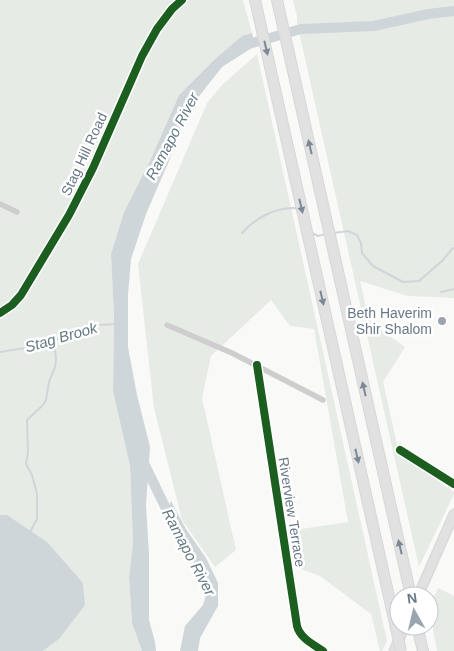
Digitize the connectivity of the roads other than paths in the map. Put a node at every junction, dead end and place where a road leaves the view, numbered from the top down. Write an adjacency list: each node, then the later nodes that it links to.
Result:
1 (182, 0): 6 (street, Stag Hill Road)
2 (255, 0): 13 (highway, one-way to 13)
3 (277, 0): 14 (highway, one-way to 3)
4 (0, 204): 5 (street)
5 (17, 212)
6 (0, 313)
7 (167, 325): 8 (street)
8 (257, 366): 9 (street); 19 (street, Riverview Terrace)
9 (323, 400)
10 (400, 450): 11 (street)
11 (454, 484)
12 (454, 514): 15 (main road)
13 (390, 586)
14 (411, 586)
15 (418, 586)
16 (398, 636): 20 (main road)
17 (400, 636): 21 (highway, bridge)
18 (419, 636): 22 (highway)
19 (323, 651)
20 (394, 651)
21 (401, 651)
22 (423, 651)

